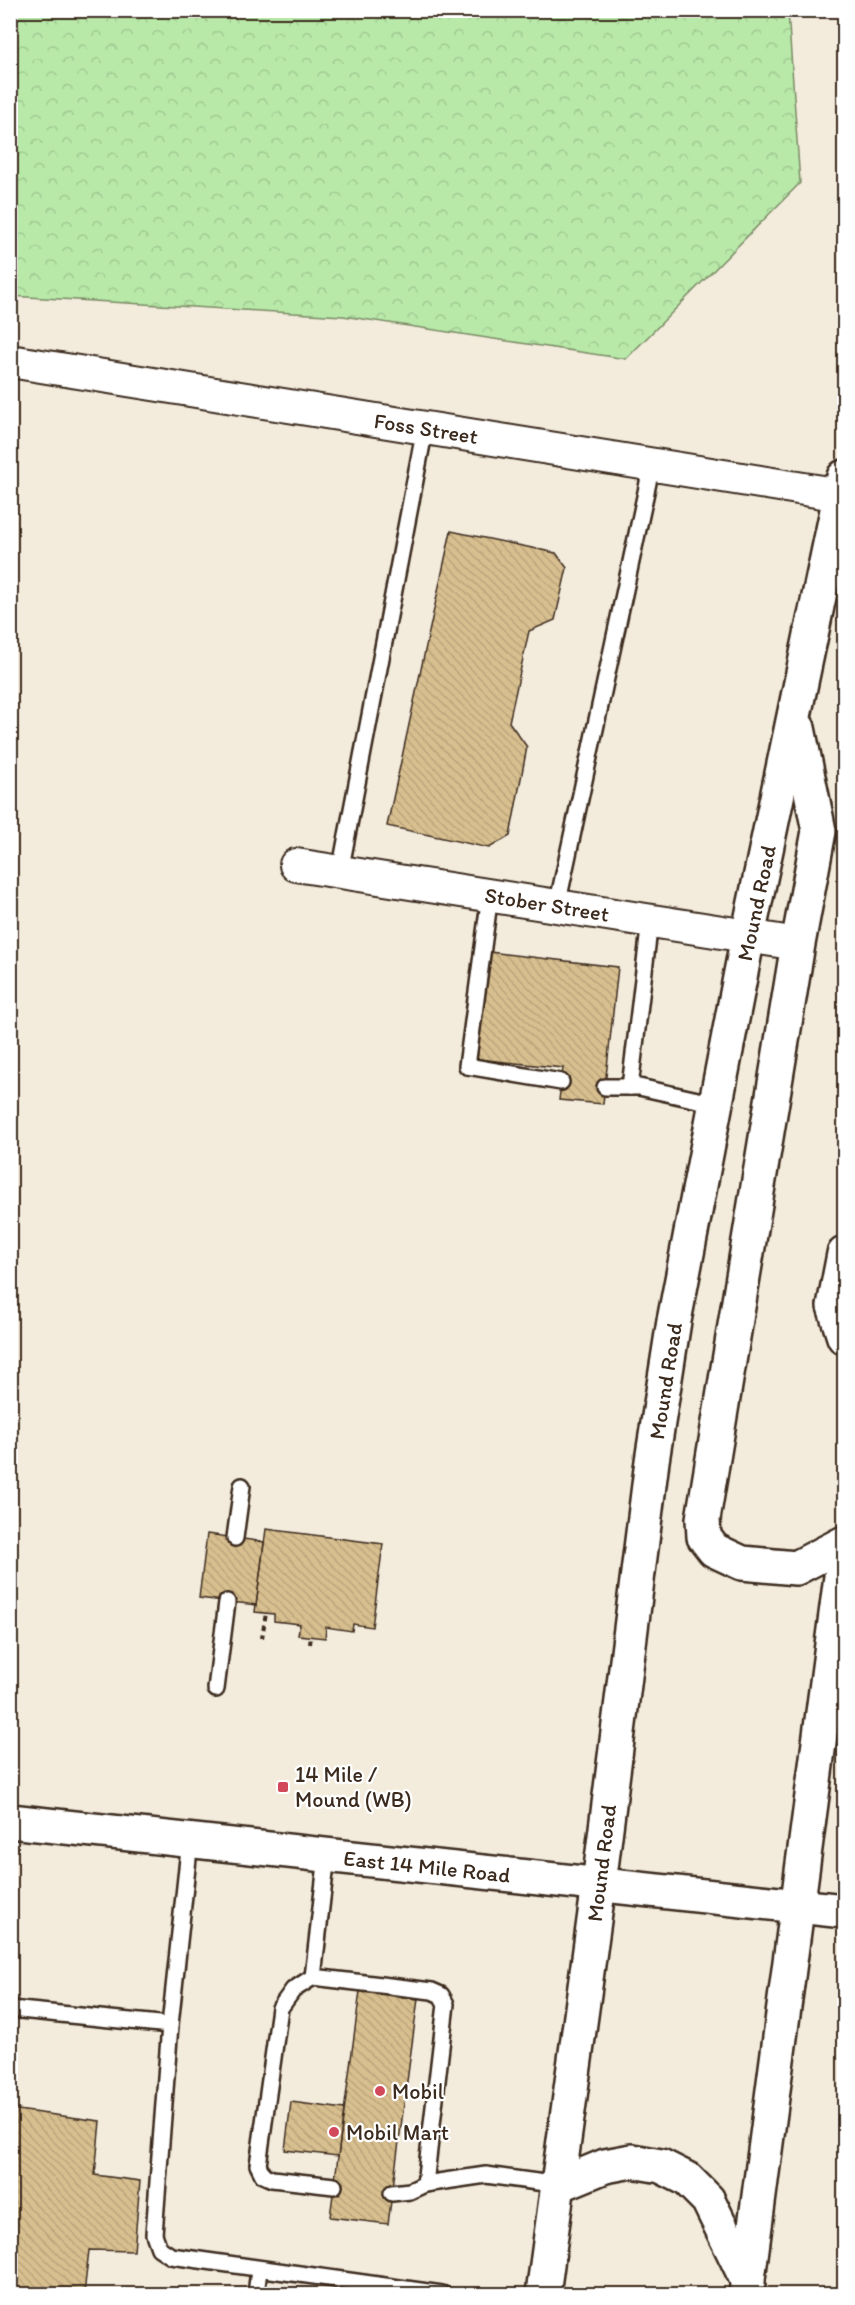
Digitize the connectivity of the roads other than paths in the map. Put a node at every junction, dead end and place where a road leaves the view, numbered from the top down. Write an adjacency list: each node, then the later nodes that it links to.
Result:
1 (10, 361): 2 (street, Foss Street)
2 (425, 428): 3 (street, Foss Street); 9 (lane)
3 (652, 464): 4 (street, Foss Street); 11 (lane)
4 (843, 486): 6 (main road, Mound Road)
5 (844, 610): 6 (main road)
6 (813, 631): 7 (main road, Mound Road)
7 (795, 714): 13 (main road, Mound Road); 14 (main road)
8 (296, 865): 9 (street, Stober Street)
9 (340, 872): 10 (street, Stober Street)
10 (490, 895): 11 (street, Stober Street); 15 (lane)
11 (556, 906): 12 (street, Stober Street)
12 (650, 921): 13 (street, Stober Street); 17 (lane)
13 (748, 936): 14 (street, Stober Street); 18 (main road, Mound Road)
14 (798, 944): 23 (main road)
15 (561, 1082)
16 (604, 1087): 17 (lane)
17 (630, 1087): 18 (lane)
18 (716, 1104): 31 (main road, Mound Road)
19 (844, 1254): 20 (main road)
20 (844, 1337)
21 (242, 1485): 22 (lane)
22 (235, 1538)
23 (844, 1543)
24 (844, 1554): 25 (main road)
25 (842, 1593): 32 (main road)
26 (227, 1602): 27 (lane)
27 (216, 1689)
28 (10, 1821): 29 (main road, East 14 Mile Road)
29 (190, 1840): 30 (main road, East 14 Mile Road); 36 (lane)
30 (327, 1855): 31 (main road, East 14 Mile Road); 34 (lane)
31 (599, 1884): 32 (main road, East 14 Mile Road); 38 (main road, Mound Road)
32 (798, 1905): 33 (main road, East 14 Mile Road); 42 (main road)
33 (844, 1911)
34 (313, 1977): 37 (lane); 39 (lane)
35 (10, 2009): 36 (lane)
36 (170, 2025): 41 (lane)
37 (425, 2184): 38 (lane); 40 (lane)
38 (559, 2185): 42 (main road); 46 (main road, Mound Road)
39 (334, 2186)
40 (392, 2193)
41 (259, 2270): 43 (lane); 44 (lane)
42 (747, 2288)
43 (378, 2290): 45 (lane)
44 (256, 2295)
45 (442, 2295)
46 (543, 2295)

